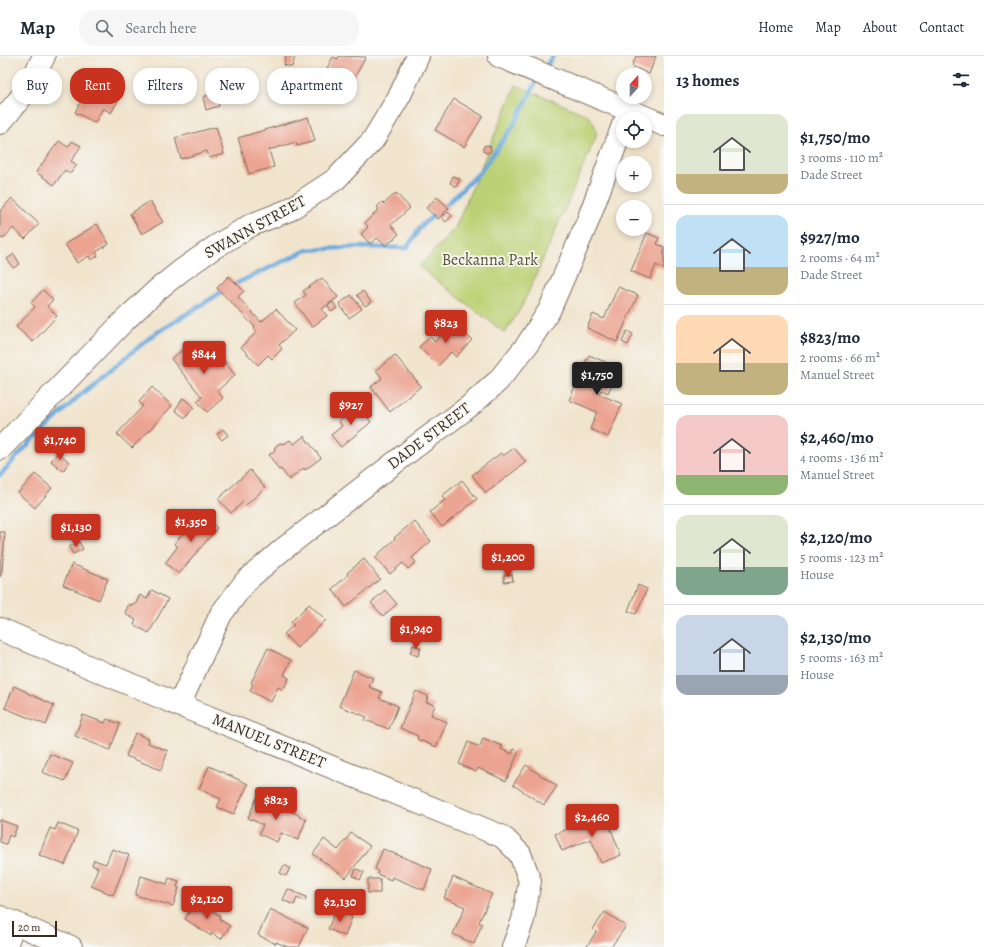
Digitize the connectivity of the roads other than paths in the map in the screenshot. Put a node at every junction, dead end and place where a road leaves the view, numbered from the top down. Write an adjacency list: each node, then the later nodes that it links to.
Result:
1 (44, 56): 6 (street)
2 (418, 56): 9 (street, SWANN STREET)
3 (500, 56): 4 (street)
4 (616, 113)
5 (652, 123): 7 (street)
6 (0, 124)
7 (664, 125)
8 (616, 145): 11 (street, DADE STREET)
9 (0, 449)
10 (0, 629): 11 (street, MANUEL STREET)
11 (179, 705): 15 (street, MANUEL STREET)
12 (7, 920): 13 (street); 14 (street)
13 (5, 947)
14 (71, 947)
15 (513, 947)

